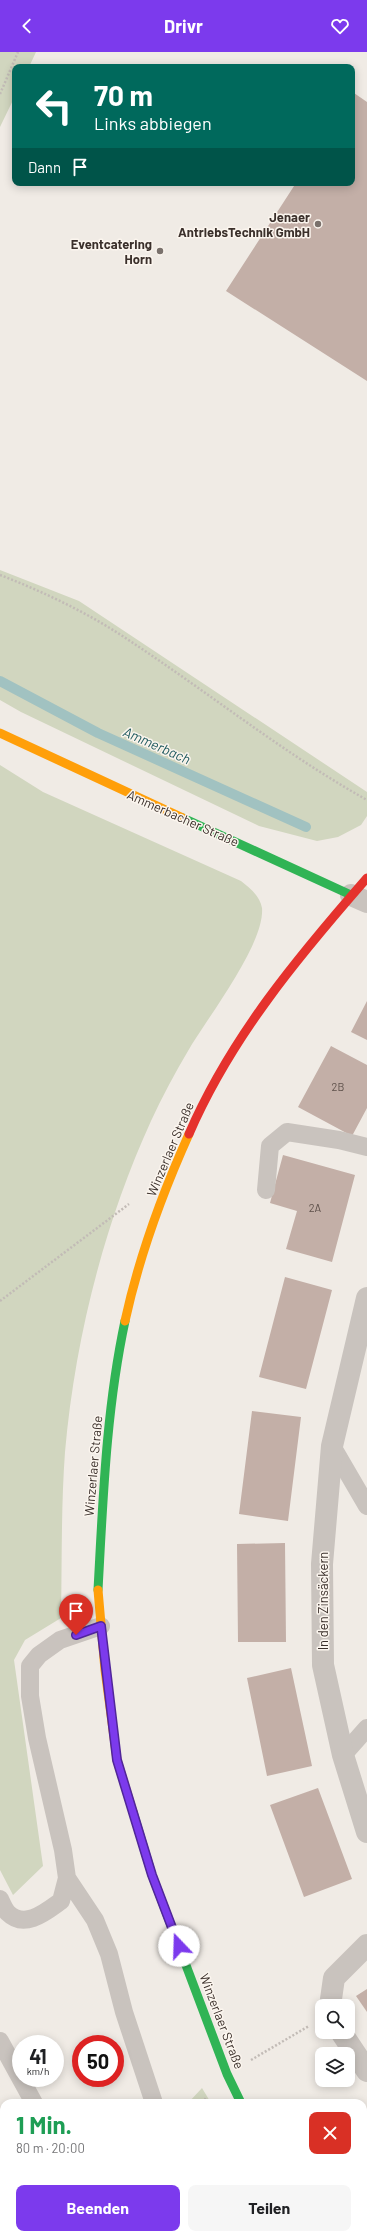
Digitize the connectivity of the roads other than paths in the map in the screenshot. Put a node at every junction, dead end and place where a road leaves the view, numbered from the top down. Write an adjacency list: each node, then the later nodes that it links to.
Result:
1 (0, 733): 3 (main road, Ammerbacher Straße)
2 (367, 878): 3 (main road, Winzerlaer Straße)
3 (359, 898): 9 (main road, Winzerlaer Straße)
4 (367, 1147): 5 (lane)
5 (266, 1190)
6 (367, 1298): 7 (street, In den Zinsäckern)
7 (332, 1446): 8 (lane); 11 (street, In den Zinsäckern)
8 (367, 1506)
9 (101, 1626): 13 (lane); 22 (main road, Winzerlaer Straße)
10 (367, 1728): 11 (lane)
11 (342, 1755): 12 (street, In den Zinsäckern)
12 (367, 1832)
13 (67, 1878): 14 (lane); 21 (lane)
14 (3, 1910)
15 (367, 1945): 16 (street)
16 (331, 1999)
17 (346, 2039): 19 (street)
18 (0, 2041): 20 (lane)
19 (367, 2071)
20 (32, 2099)
21 (153, 2099)
22 (239, 2099)

